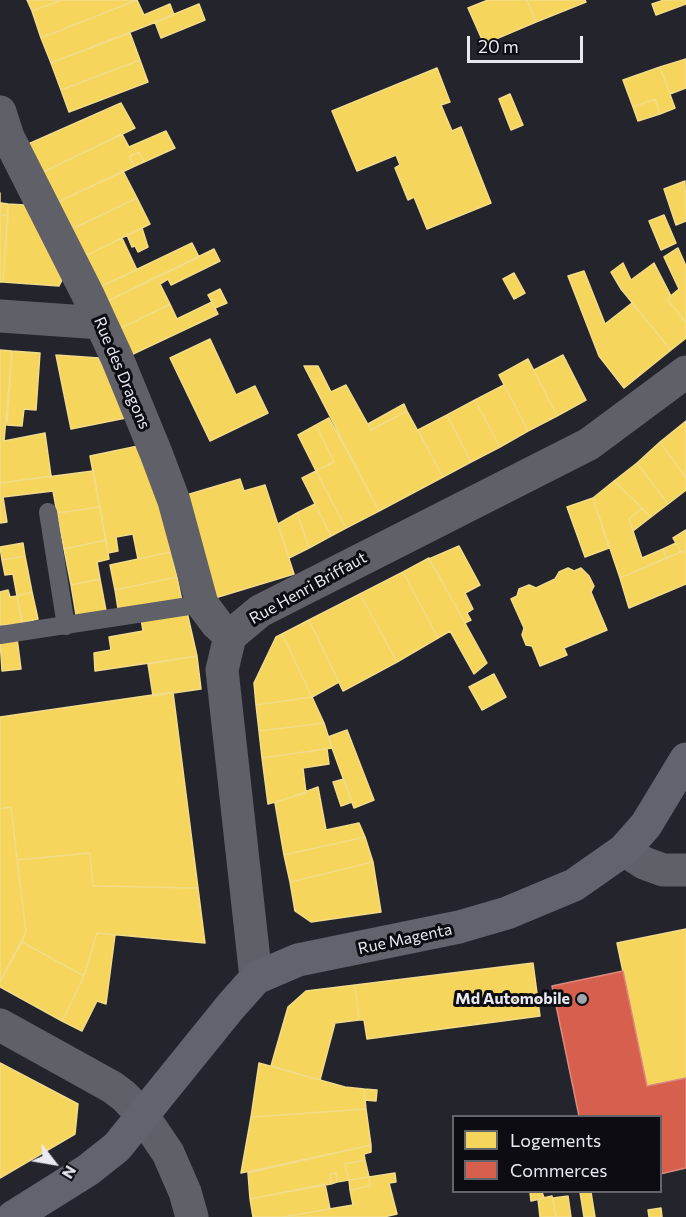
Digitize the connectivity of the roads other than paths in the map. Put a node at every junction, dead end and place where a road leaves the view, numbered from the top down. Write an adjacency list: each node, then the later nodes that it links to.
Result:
1 (0, 112): 3 (street, Rue des Dragons)
2 (0, 316): 3 (street)
3 (101, 323): 6 (street, Rue des Dragons)
4 (686, 372): 9 (street, Rue Henri Briffaut)
5 (48, 512): 7 (lane)
6 (202, 604): 7 (lane); 9 (street, Rue des Dragons)
7 (66, 626): 8 (lane)
8 (0, 634)
9 (231, 636): 13 (street)
10 (686, 759): 11 (street, Rue Magenta)
11 (624, 850): 12 (street); 13 (street, Rue Magenta)
12 (686, 870)
13 (256, 978): 15 (street, Rue Magenta)
14 (0, 1025): 15 (street)
15 (143, 1116): 16 (street, Rue Magenta); 17 (street)
16 (13, 1217)
17 (192, 1217)

